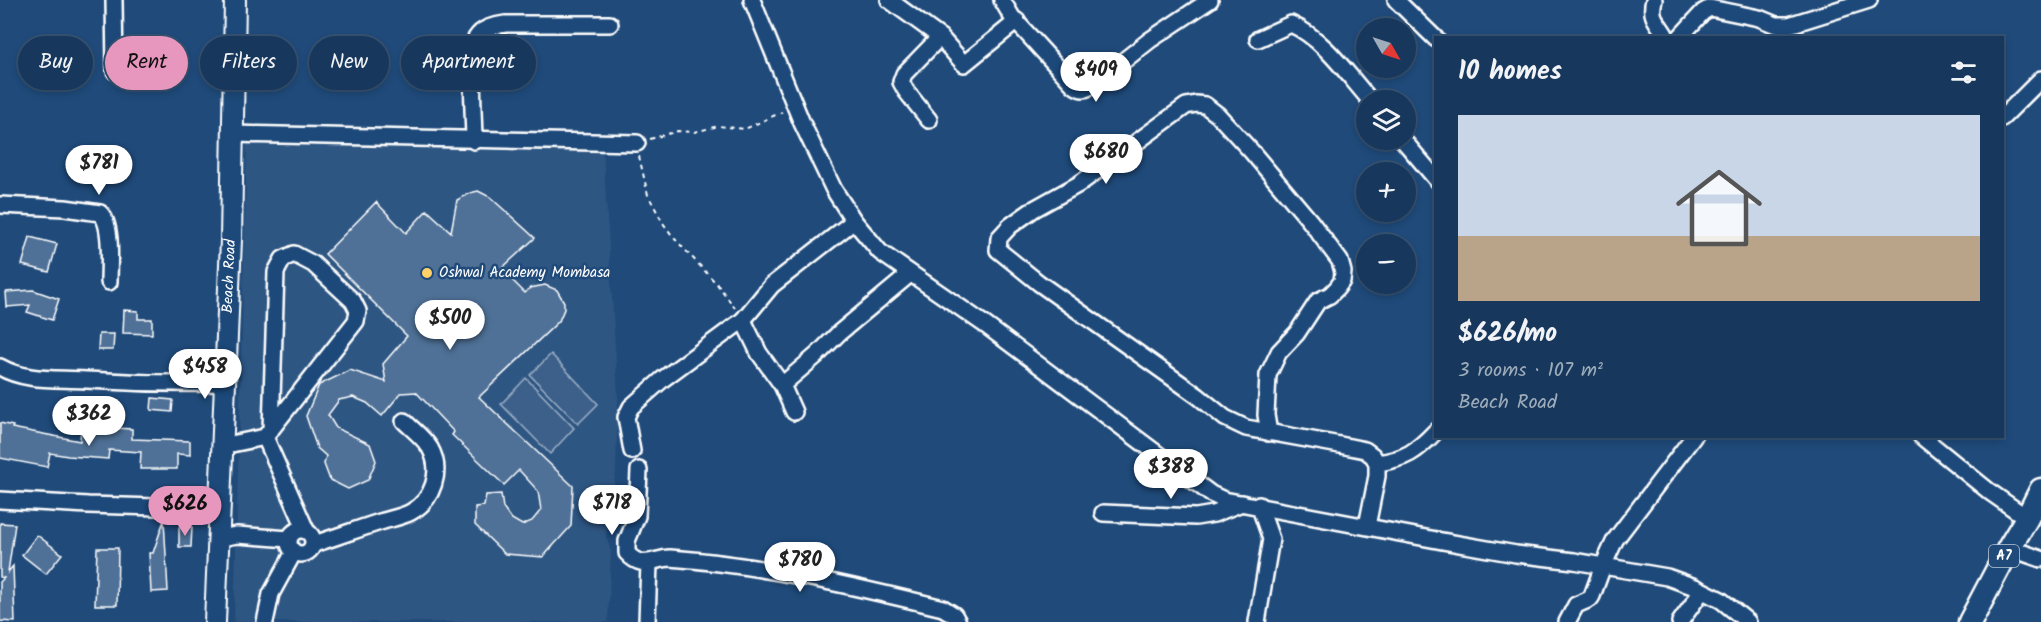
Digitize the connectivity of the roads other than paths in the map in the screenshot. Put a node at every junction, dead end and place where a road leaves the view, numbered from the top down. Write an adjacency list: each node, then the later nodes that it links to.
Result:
1 (114, 0): 12 (street)
2 (235, 0): 22 (main road, Beach Road)
3 (752, 0): 28 (street)
4 (889, 0): 15 (street)
5 (1002, 0): 10 (street)
6 (1210, 0): 10 (street)
7 (1396, 0): 16 (street)
8 (1654, 0): 13 (street)
9 (1869, 0): 14 (street)
10 (1017, 21): 15 (street)
11 (610, 24): 23 (street)
12 (115, 36)
13 (1666, 36)
14 (1681, 36)
15 (940, 37): 21 (street)
16 (1434, 37)
17 (1258, 39): 19 (street)
18 (2041, 79): 20 (street)
19 (1361, 90)
20 (2004, 116)
21 (929, 120)
22 (232, 134): 23 (street); 33 (main road, Beach Road)
23 (474, 141): 24 (street)
24 (637, 143)
25 (1411, 150): 26 (street)
26 (1434, 177)
27 (0, 205): 30 (street)
28 (854, 221): 29 (street); 31 (street)
29 (910, 273): 34 (street); 48 (street)
30 (109, 282)
31 (743, 320): 34 (street); 43 (street)
32 (0, 367): 33 (street)
33 (226, 383): 42 (main road, Beach Road)
34 (782, 385): 35 (street)
35 (794, 412)
36 (404, 421): 54 (street)
37 (268, 433): 37 (street); 42 (street); 54 (street)
38 (1269, 433): 38 (street); 44 (street)
39 (1434, 433): 44 (street)
40 (1692, 438): 60 (street)
41 (1923, 438): 52 (street)
42 (222, 446): 55 (main road, Beach Road)
43 (632, 452)
44 (1377, 463): 53 (street)
45 (639, 470): 59 (street)
46 (2041, 490): 52 (highway, A7)
47 (0, 500): 50 (street)
48 (1242, 503): 49 (street); 51 (street)
49 (1259, 505): 53 (street); 66 (street)
50 (191, 508)
51 (1103, 513)
52 (2027, 518): 57 (highway, A7)
53 (1367, 526): 60 (street)
54 (310, 537): 56 (street); 56 (street)
55 (220, 538): 56 (street); 62 (main road, Beach Road)
56 (291, 545): 63 (street)
57 (2008, 548): 58 (street); 70 (highway, A7)
58 (2041, 559)
59 (649, 563): 64 (street); 65 (street)
60 (1603, 566): 61 (street); 67 (street)
61 (1702, 591): 68 (street); 69 (street)
62 (215, 622)
63 (265, 622)
64 (647, 622)
65 (958, 622)
66 (1257, 622)
67 (1567, 622)
68 (1680, 622)
69 (1748, 622)
70 (1970, 622)

